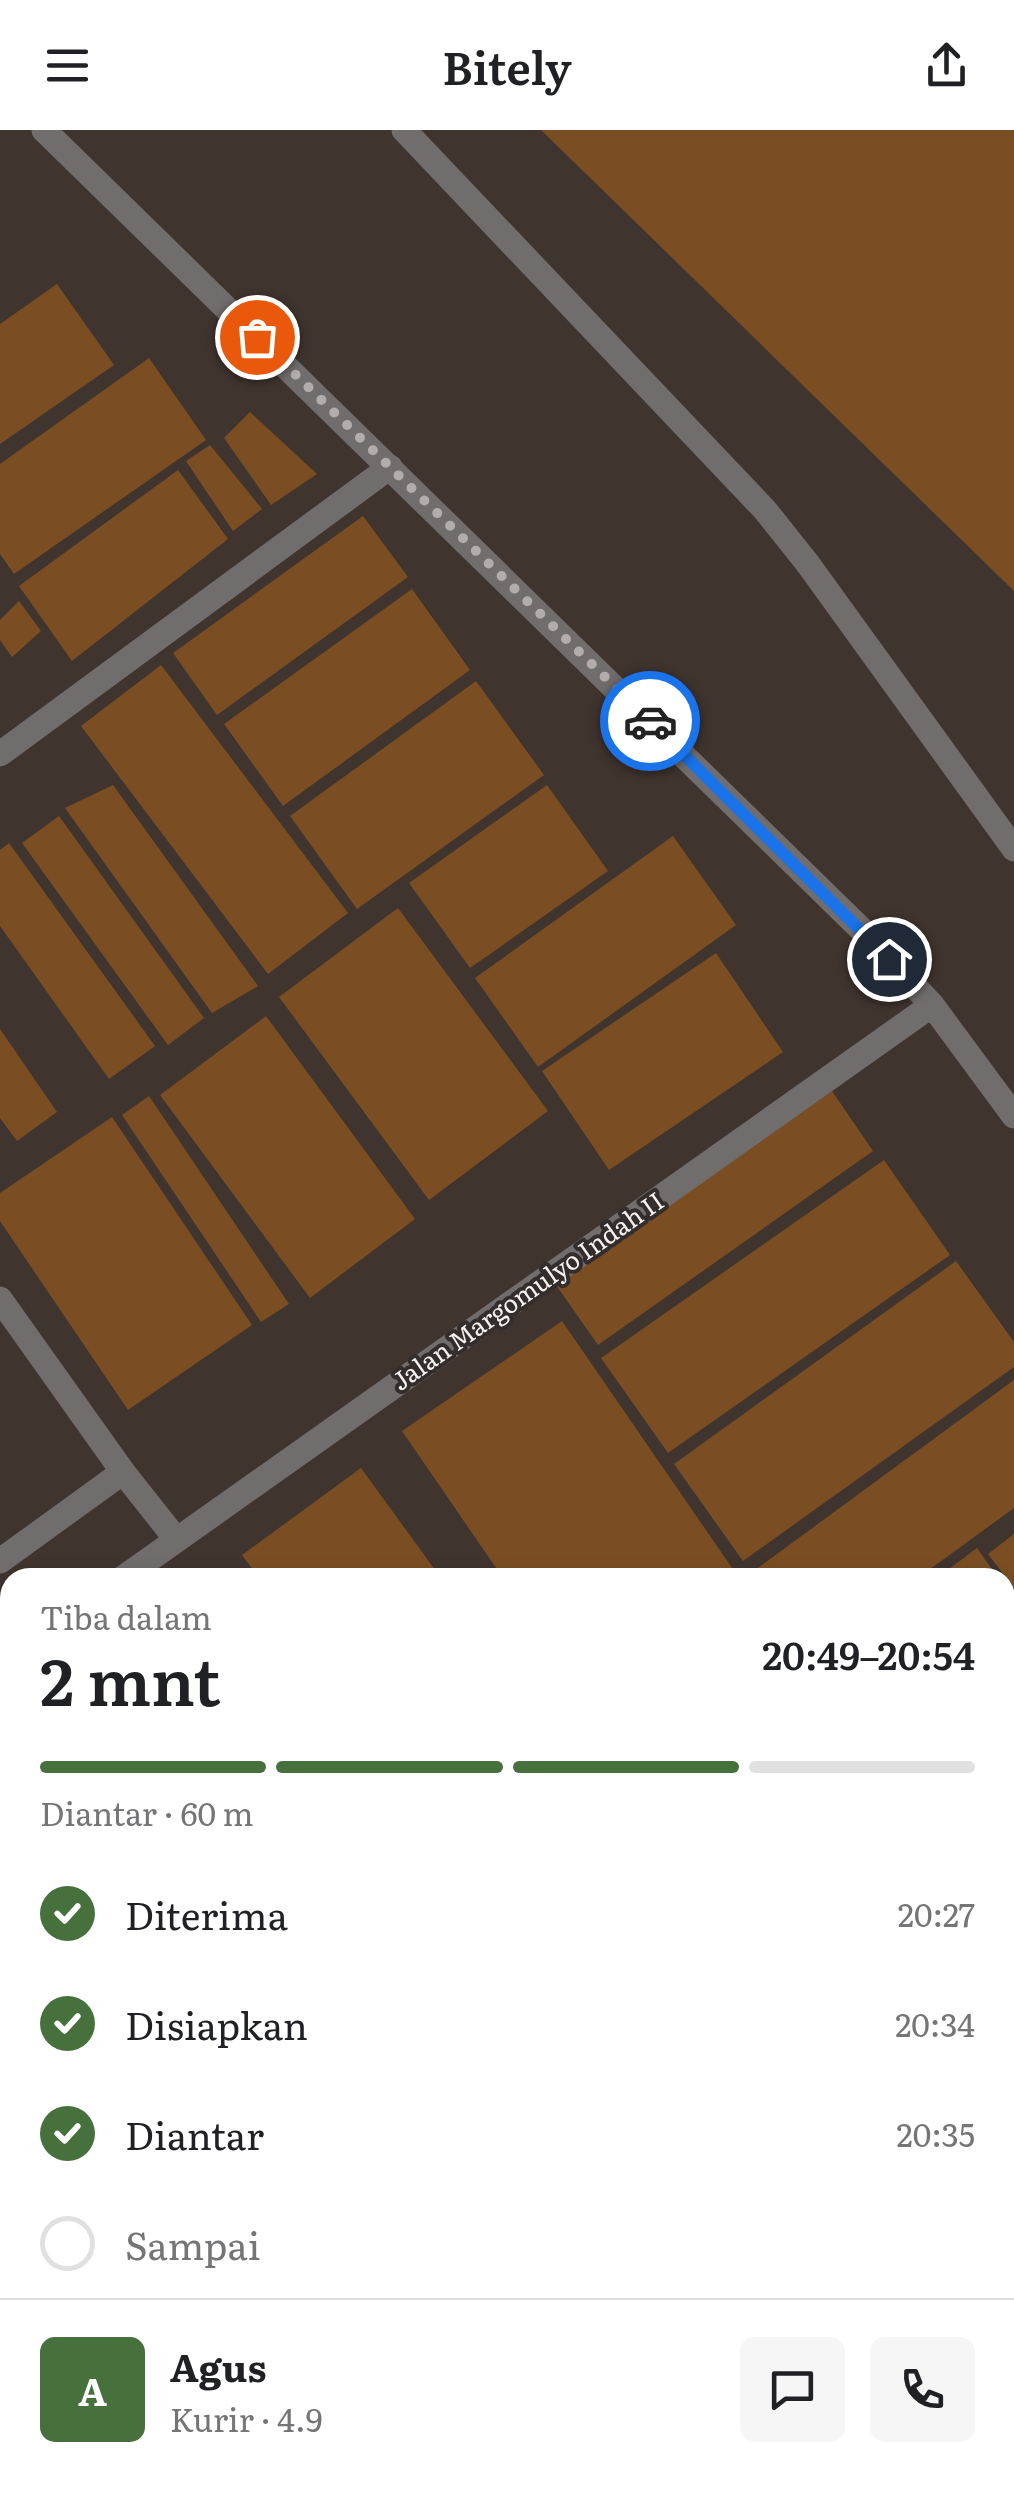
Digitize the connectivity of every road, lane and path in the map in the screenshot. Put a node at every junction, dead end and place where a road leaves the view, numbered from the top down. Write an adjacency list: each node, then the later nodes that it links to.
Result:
1 (44, 130): 3 (lane)
2 (404, 130): 5 (lane)
3 (390, 467): 4 (lane); 6 (lane)
4 (0, 754)
5 (1014, 849)
6 (932, 1005): 7 (lane); 10 (lane, Jalan Margomulyo Indah II)
7 (1014, 1116)
8 (0, 1299): 9 (lane)
9 (123, 1472): 10 (lane); 11 (lane)
10 (176, 1539): 12 (lane, Jalan Margomulyo Indah II)
11 (0, 1562)
12 (137, 1568)

